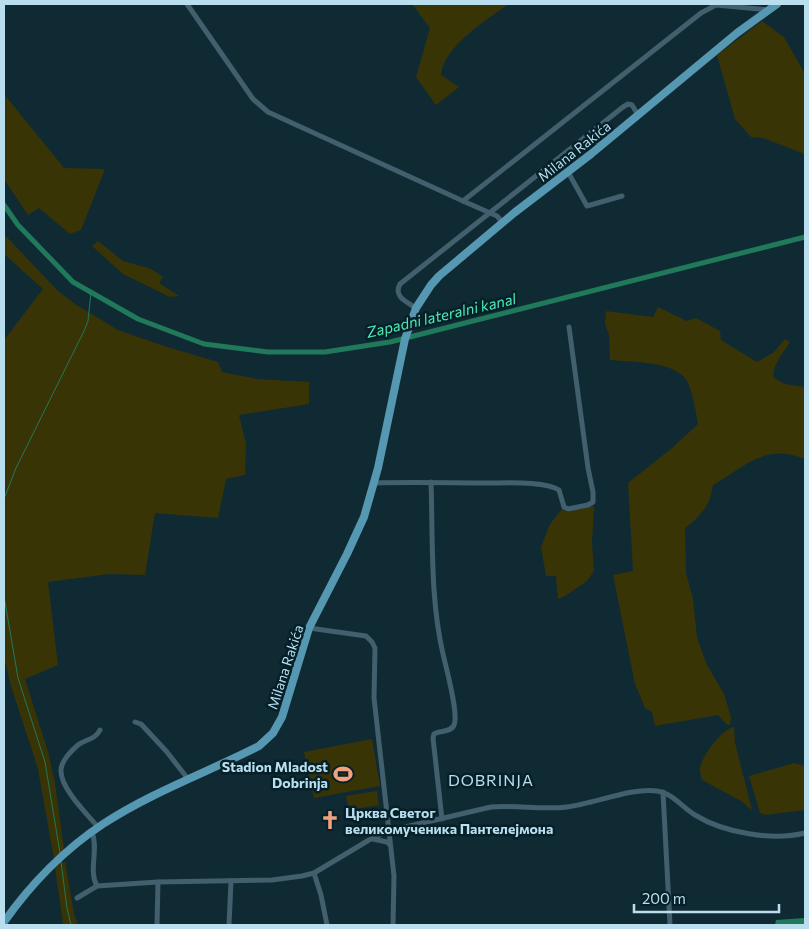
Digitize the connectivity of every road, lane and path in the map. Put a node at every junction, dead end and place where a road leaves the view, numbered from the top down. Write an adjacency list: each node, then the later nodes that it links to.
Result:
1 (188, 4): 9 (street)
2 (777, 4): 3 (main road, Milana Rakića)
3 (769, 10): 4 (main road, Milana Rakića); 9 (street)
4 (638, 115): 5 (street); 6 (main road, Milana Rakića)
5 (592, 133): 6 (street); 10 (street)
6 (601, 146): 7 (main road, Milana Rakića)
7 (568, 172): 8 (street); 11 (main road, Milana Rakića)
8 (622, 196)
9 (463, 201): 10 (street)
10 (489, 213): 11 (street); 12 (street)
11 (503, 223): 12 (main road, Milana Rakića)
12 (416, 308): 15 (main road, Milana Rakića)
13 (569, 327): 14 (street)
14 (431, 482): 15 (street); 21 (street)
15 (374, 483): 16 (main road, Milana Rakića)
16 (309, 628): 19 (main road, Milana Rakića); 23 (street)
17 (135, 722): 19 (street)
18 (100, 730): 22 (street)
19 (188, 779): 22 (main road, Milana Rakića)
20 (663, 792): 21 (street); 24 (street); 37 (street)
21 (442, 819): 23 (street)
22 (95, 830): 30 (street); 32 (main road, Milana Rakića)
23 (388, 831): 25 (street); 26 (street)
24 (805, 833)
25 (372, 839): 26 (street); 27 (street)
26 (390, 845): 36 (street)
27 (314, 873): 28 (street); 35 (street)
28 (230, 881): 29 (street); 34 (street)
29 (158, 882): 30 (street); 33 (street)
30 (97, 886): 31 (street)
31 (77, 898)
32 (5, 918)
33 (158, 925)
34 (229, 925)
35 (327, 925)
36 (393, 925)
37 (670, 925)

